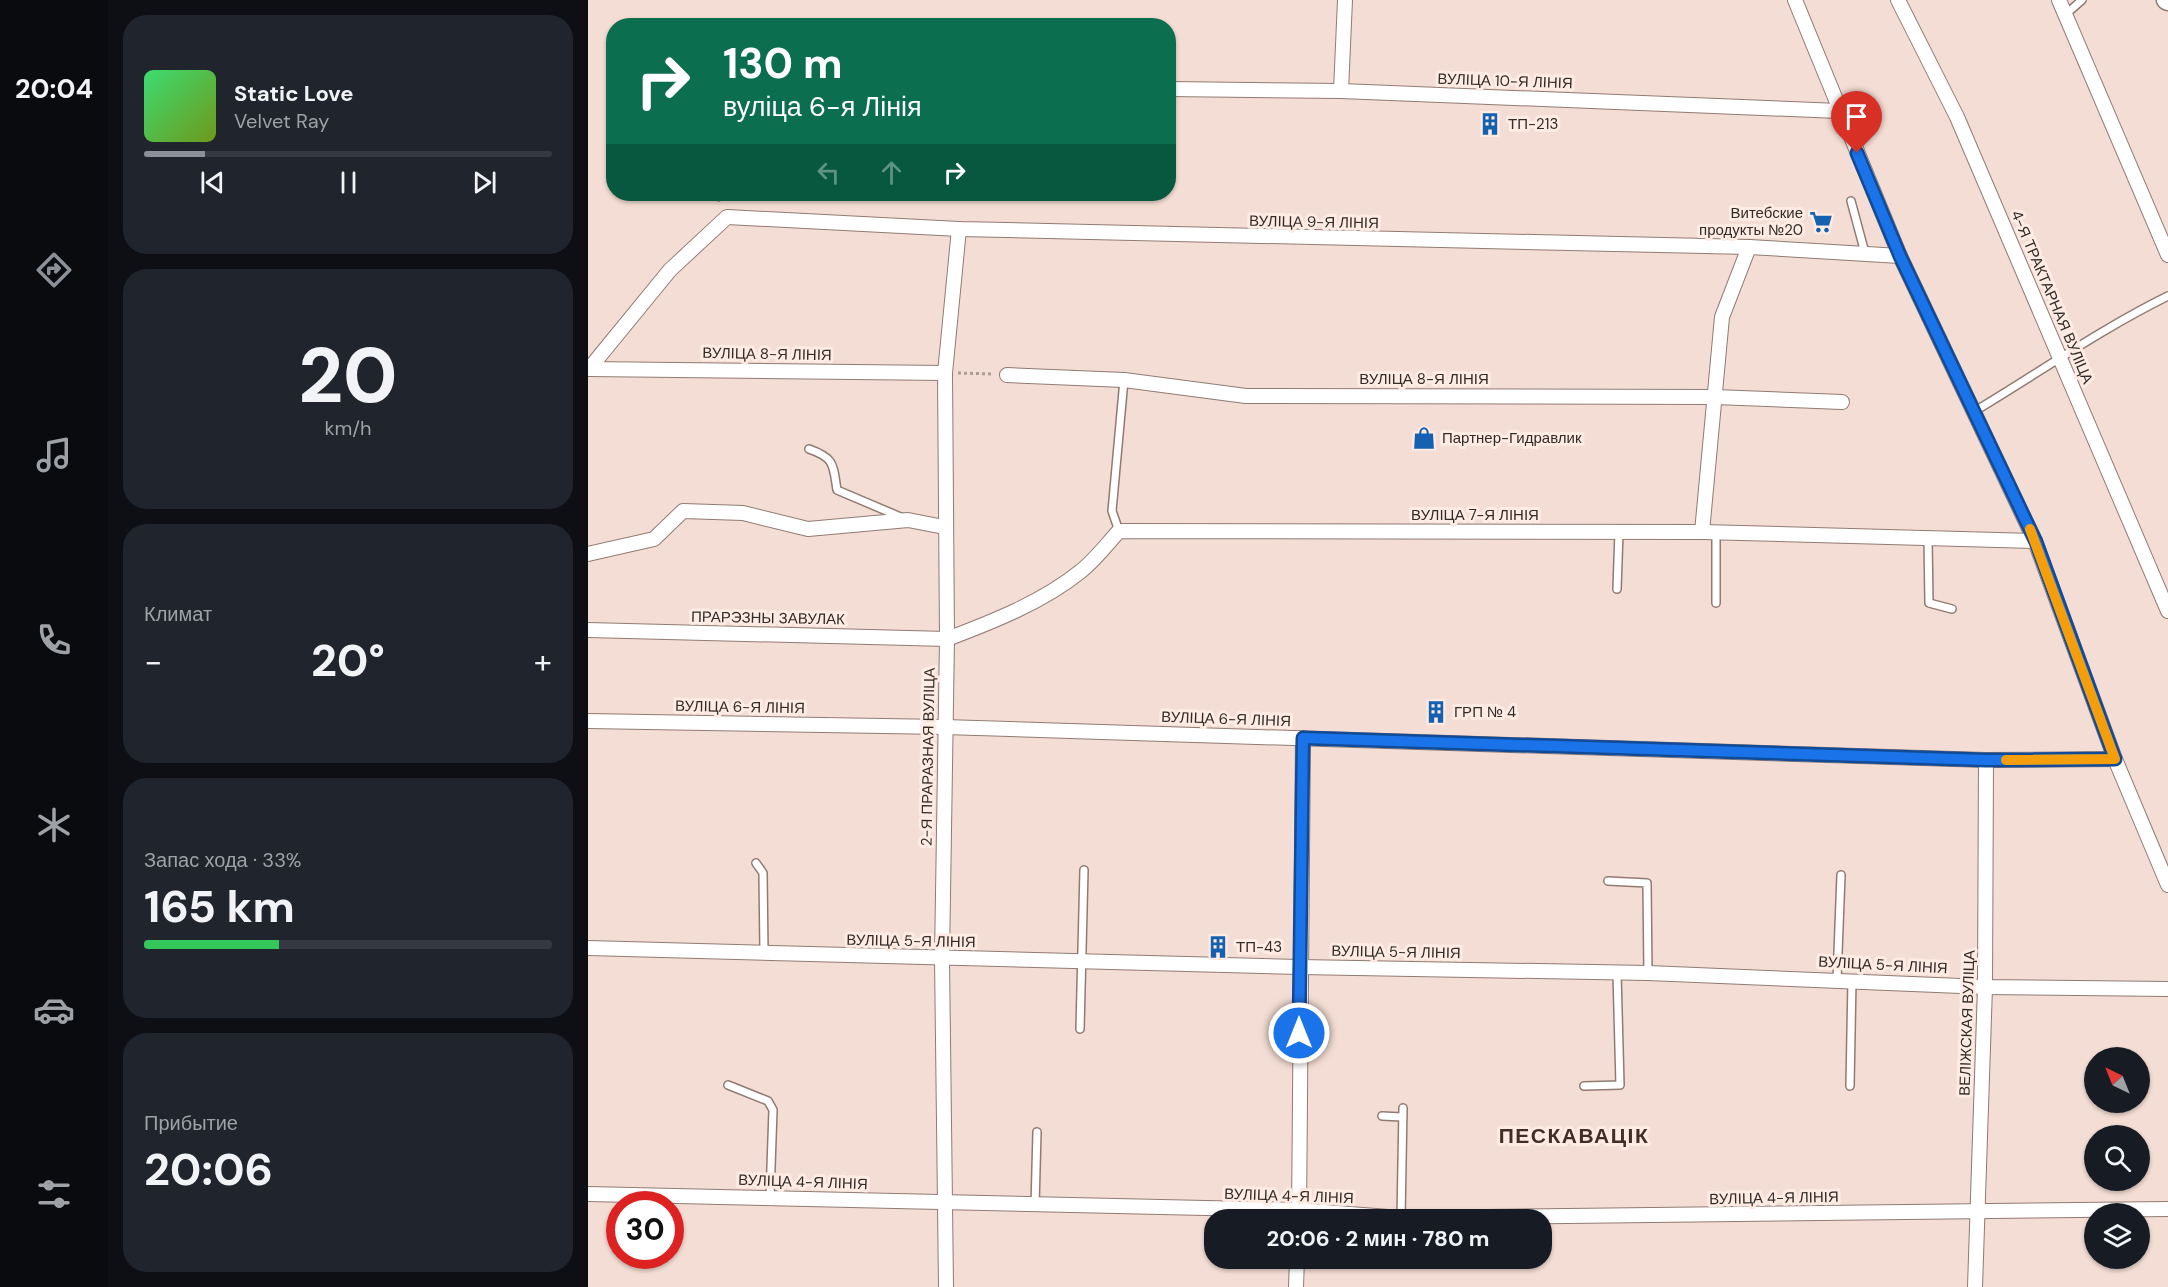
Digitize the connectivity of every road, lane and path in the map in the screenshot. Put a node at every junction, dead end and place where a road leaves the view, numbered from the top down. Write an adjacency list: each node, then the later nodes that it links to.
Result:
1 (1345, 0): 8 (street)
2 (1795, 0): 9 (street)
3 (1898, 0): 17 (street, 4-Я ТРАКТАРНАЯ ВУЛІЦА)
4 (2058, 0): 6 (street)
5 (2082, 0): 6 (lane)
6 (2065, 15): 14 (street)
7 (1176, 89): 8 (street, ВУЛІЦА 10-Я ЛІНІЯ)
8 (1341, 91): 9 (street, ВУЛІЦА 10-Я ЛІНІЯ)
9 (1839, 111): 15 (street)
10 (1851, 201): 13 (lane)
11 (959, 229): 12 (street, ВУЛІЦА 9-Я ЛІНІЯ); 18 (street, ВУЛІЦА 9-Я ЛІНІЯ); 19 (street, 2-Я ПРАРАЗНАЯ ВУЛІЦА)
12 (1749, 247): 13 (street, ВУЛІЦА 9-Я ЛІНІЯ); 22 (street)
13 (1865, 253): 15 (street, ВУЛІЦА 9-Я ЛІНІЯ)
14 (2168, 255)
15 (1900, 256): 24 (street)
16 (2168, 296): 17 (lane)
17 (2060, 360): 24 (lane); 38 (street, 4-Я ТРАКТАРНАЯ ВУЛІЦА)
18 (589, 369): 19 (street, ВУЛІЦА 8-Я ЛІНІЯ)
19 (945, 373): 20 (path); 27 (street, 2-Я ПРАРАЗНАЯ ВУЛІЦА)
20 (1007, 375): 21 (street, ВУЛІЦА 8-Я ЛІНІЯ)
21 (1124, 380): 22 (street, ВУЛІЦА 8-Я ЛІНІЯ); 28 (lane)
22 (1715, 397): 23 (street, ВУЛІЦА 8-Я ЛІНІЯ); 30 (street)
23 (1842, 402)
24 (1975, 411): 33 (street)
25 (809, 449): 26 (lane)
26 (908, 520): 27 (street); 34 (street)
27 (944, 527): 40 (street, 2-Я ПРАРАЗНАЯ ВУЛІЦА)
28 (1119, 531): 29 (street, ВУЛІЦА 7-Я ЛІНІЯ); 40 (street)
29 (1618, 532): 30 (street, ВУЛІЦА 7-Я ЛІНІЯ); 35 (lane)
30 (1702, 532): 31 (street, ВУЛІЦА 7-Я ЛІНІЯ)
31 (1716, 533): 32 (street, ВУЛІЦА 7-Я ЛІНІЯ); 36 (lane)
32 (1928, 538): 33 (street, ВУЛІЦА 7-Я ЛІНІЯ); 37 (lane)
33 (2036, 542): 44 (street)
34 (588, 554)
35 (1617, 589)
36 (1716, 603)
37 (1952, 609)
38 (2168, 611)
39 (588, 630): 40 (street, ПРАРЭЗНЫ ЗАВУЛАК)
40 (948, 639): 42 (street, 2-Я ПРАРАЗНАЯ ВУЛІЦА)
41 (588, 721): 42 (street, ВУЛІЦА 6-Я ЛІНІЯ)
42 (945, 727): 43 (street, ВУЛІЦА 6-Я ЛІНІЯ); 53 (street, 2-Я ПРАРАЗНАЯ ВУЛІЦА)
43 (1303, 738): 45 (street, ВУЛІЦА 6-Я ЛІНІЯ); 55 (street)
44 (2115, 759): 45 (street, ВУЛІЦА 6-Я ЛІНІЯ); 50 (street)
45 (1986, 760): 60 (street, ВЕЛІЖСКАЯ ВУЛІЦА)
46 (756, 862): 52 (lane)
47 (1084, 870): 54 (lane)
48 (1841, 875): 58 (lane)
49 (1608, 881): 57 (lane)
50 (2168, 885)
51 (588, 948): 52 (street, ВУЛІЦА 5-Я ЛІНІЯ)
52 (764, 953): 53 (street, ВУЛІЦА 5-Я ЛІНІЯ)
53 (942, 958): 54 (street, ВУЛІЦА 5-Я ЛІНІЯ); 70 (street, 2-Я ПРАРАЗНАЯ ВУЛІЦА)
54 (1082, 961): 55 (street, ВУЛІЦА 5-Я ЛІНІЯ); 62 (lane)
55 (1299, 967): 56 (street, ВУЛІЦА 5-Я ЛІНІЯ); 72 (street)
56 (1617, 973): 57 (street, ВУЛІЦА 5-Я ЛІНІЯ); 64 (lane)
57 (1647, 973): 58 (street, ВУЛІЦА 5-Я ЛІНІЯ)
58 (1837, 979): 59 (street, ВУЛІЦА 5-Я ЛІНІЯ)
59 (1852, 980): 60 (street, ВУЛІЦА 5-Я ЛІНІЯ); 65 (lane)
60 (1985, 987): 61 (street, ВУЛІЦА 5-Я ЛІНІЯ); 76 (street, ВЕЛІЖСКАЯ ВУЛІЦА)
61 (2168, 989)
62 (1080, 1029)
63 (728, 1085): 69 (lane)
64 (1584, 1086)
65 (1850, 1086)
66 (1382, 1116): 73 (lane)
67 (1036, 1132): 71 (lane)
68 (588, 1194): 69 (street, ВУЛІЦА 4-Я ЛІНІЯ)
69 (770, 1196): 70 (street, ВУЛІЦА 4-Я ЛІНІЯ)
70 (945, 1203): 71 (street, ВУЛІЦА 4-Я ЛІНІЯ); 79 (street, 2-Я ПРАРАЗНАЯ ВУЛІЦА)
71 (1035, 1206): 75 (street, ВУЛІЦА 4-Я ЛІНІЯ)
72 (1299, 1209)
73 (1401, 1209)
74 (2168, 1209): 76 (street, ВУЛІЦА 4-Я ЛІНІЯ)
75 (1204, 1212)
76 (1977, 1213): 77 (street, ВУЛІЦА 4-Я ЛІНІЯ); 81 (street, ВЕЛІЖСКАЯ ВУЛІЦА)
77 (1552, 1217)
78 (1297, 1269): 80 (street)
79 (946, 1287)
80 (1296, 1287)
81 (1975, 1287)

